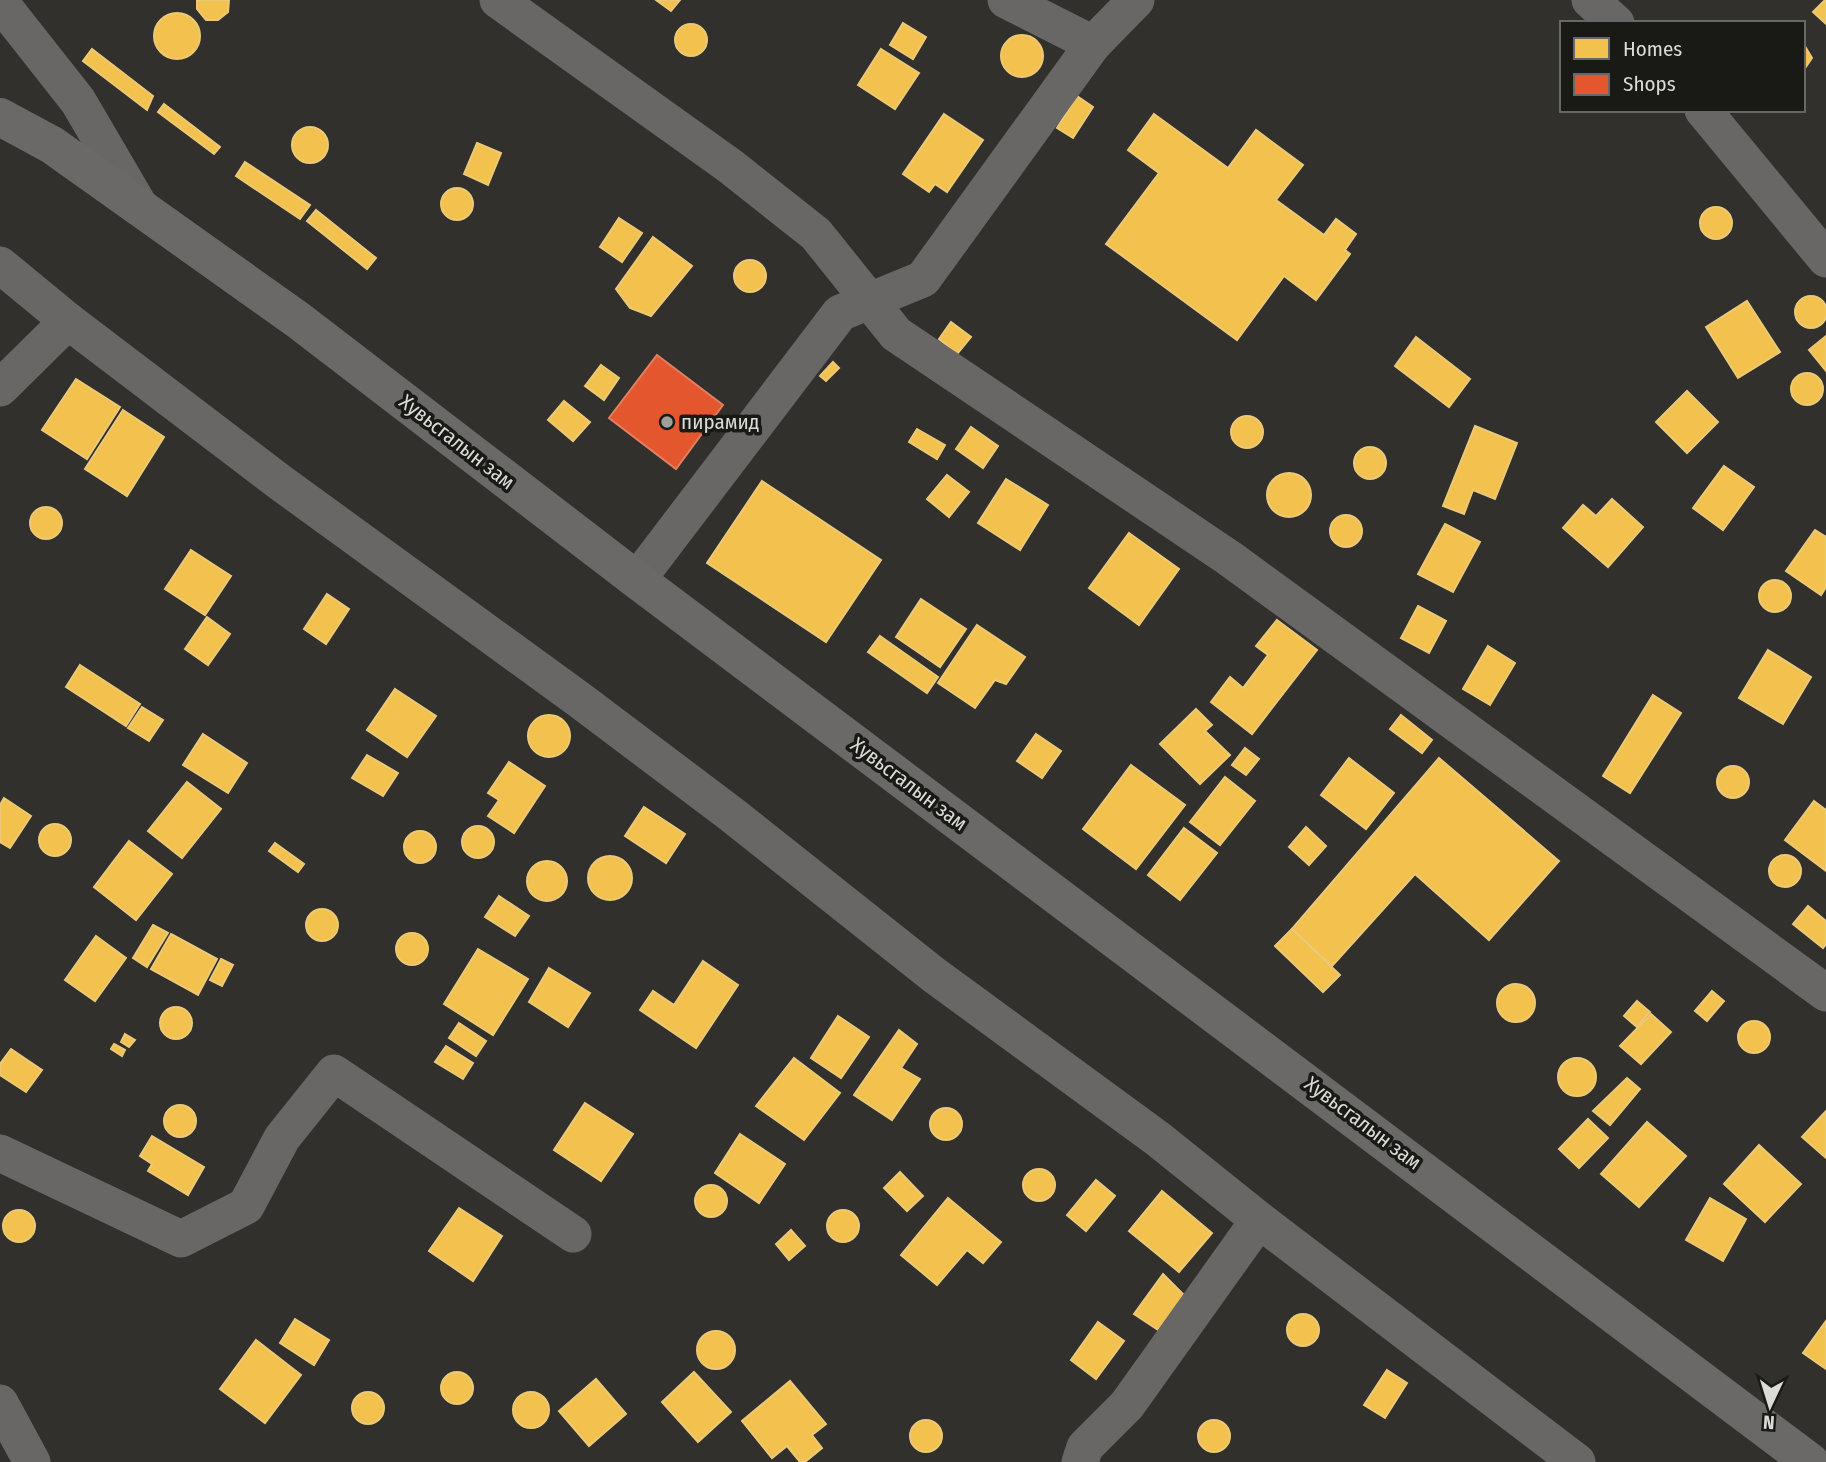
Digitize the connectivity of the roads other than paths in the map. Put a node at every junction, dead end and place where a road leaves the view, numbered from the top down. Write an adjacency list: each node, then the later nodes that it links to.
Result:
1 (498, 0): 13 (street)
2 (1006, 0): 7 (street)
3 (1136, 0): 7 (street)
4 (1590, 0): 6 (street)
5 (0, 2): 10 (street)
6 (1614, 21)
7 (1093, 44): 13 (street)
8 (1705, 112): 11 (street)
9 (0, 117): 10 (main road, Хувьсгалын зам)
10 (140, 208): 16 (main road, Хувьсгалын зам)
11 (1826, 258)
12 (0, 265): 14 (street)
13 (872, 300): 16 (street); 17 (street)
14 (68, 321): 15 (street); 19 (street)
15 (0, 388)
16 (637, 580): 25 (main road, Хувьсгалын зам)
17 (1826, 993)
18 (0, 1153): 20 (street)
19 (1259, 1220): 23 (street); 24 (street)
20 (573, 1234)
21 (0, 1404): 22 (street)
22 (32, 1462)
23 (1080, 1462)
24 (1577, 1462)
25 (1810, 1462)

